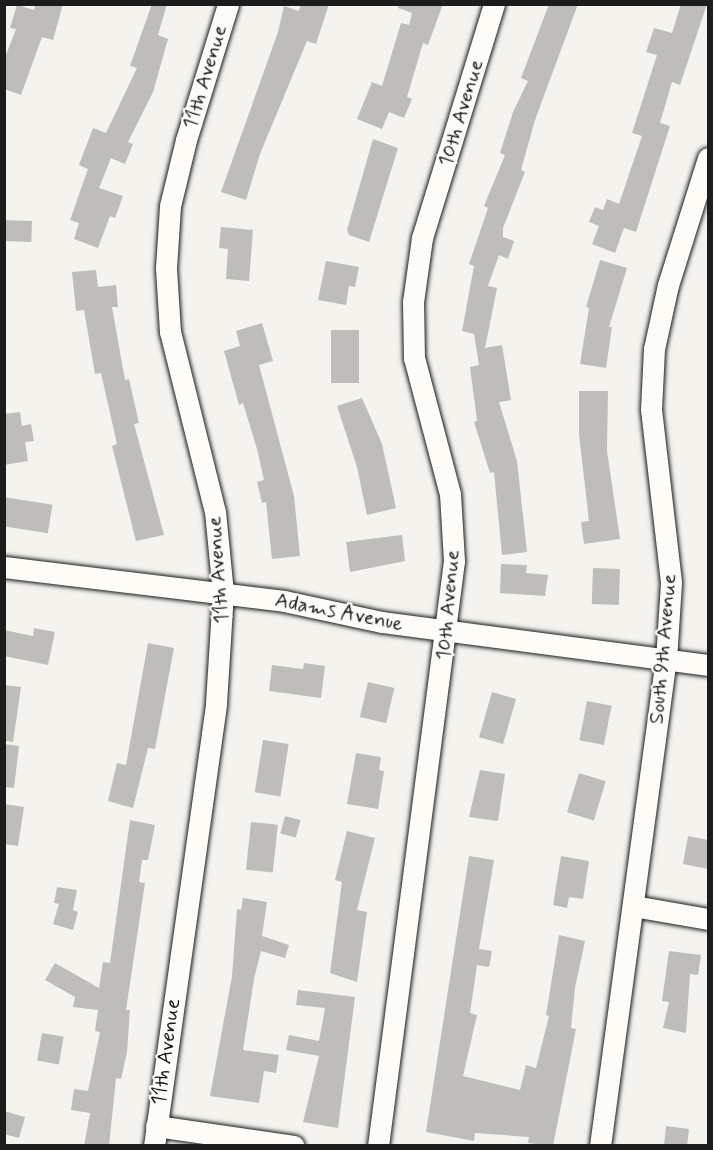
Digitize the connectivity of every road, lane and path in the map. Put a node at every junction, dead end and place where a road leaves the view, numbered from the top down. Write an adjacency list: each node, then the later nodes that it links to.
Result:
1 (228, 4): 5 (street, 11th Avenue)
2 (494, 4): 6 (street, 10th Avenue)
3 (708, 158): 7 (street, South 9th Avenue)
4 (4, 567): 5 (street, Adams Avenue)
5 (223, 593): 6 (street, Adams Avenue); 11 (street, 11th Avenue)
6 (448, 631): 7 (street, Adams Avenue); 13 (street, 10th Avenue)
7 (666, 660): 8 (street, Adams Avenue); 9 (street, South 9th Avenue)
8 (708, 665)
9 (633, 906): 10 (street); 14 (street, South 9th Avenue)
10 (708, 919)
11 (155, 1136): 12 (street)
12 (294, 1146)
13 (378, 1146)
14 (600, 1146)

